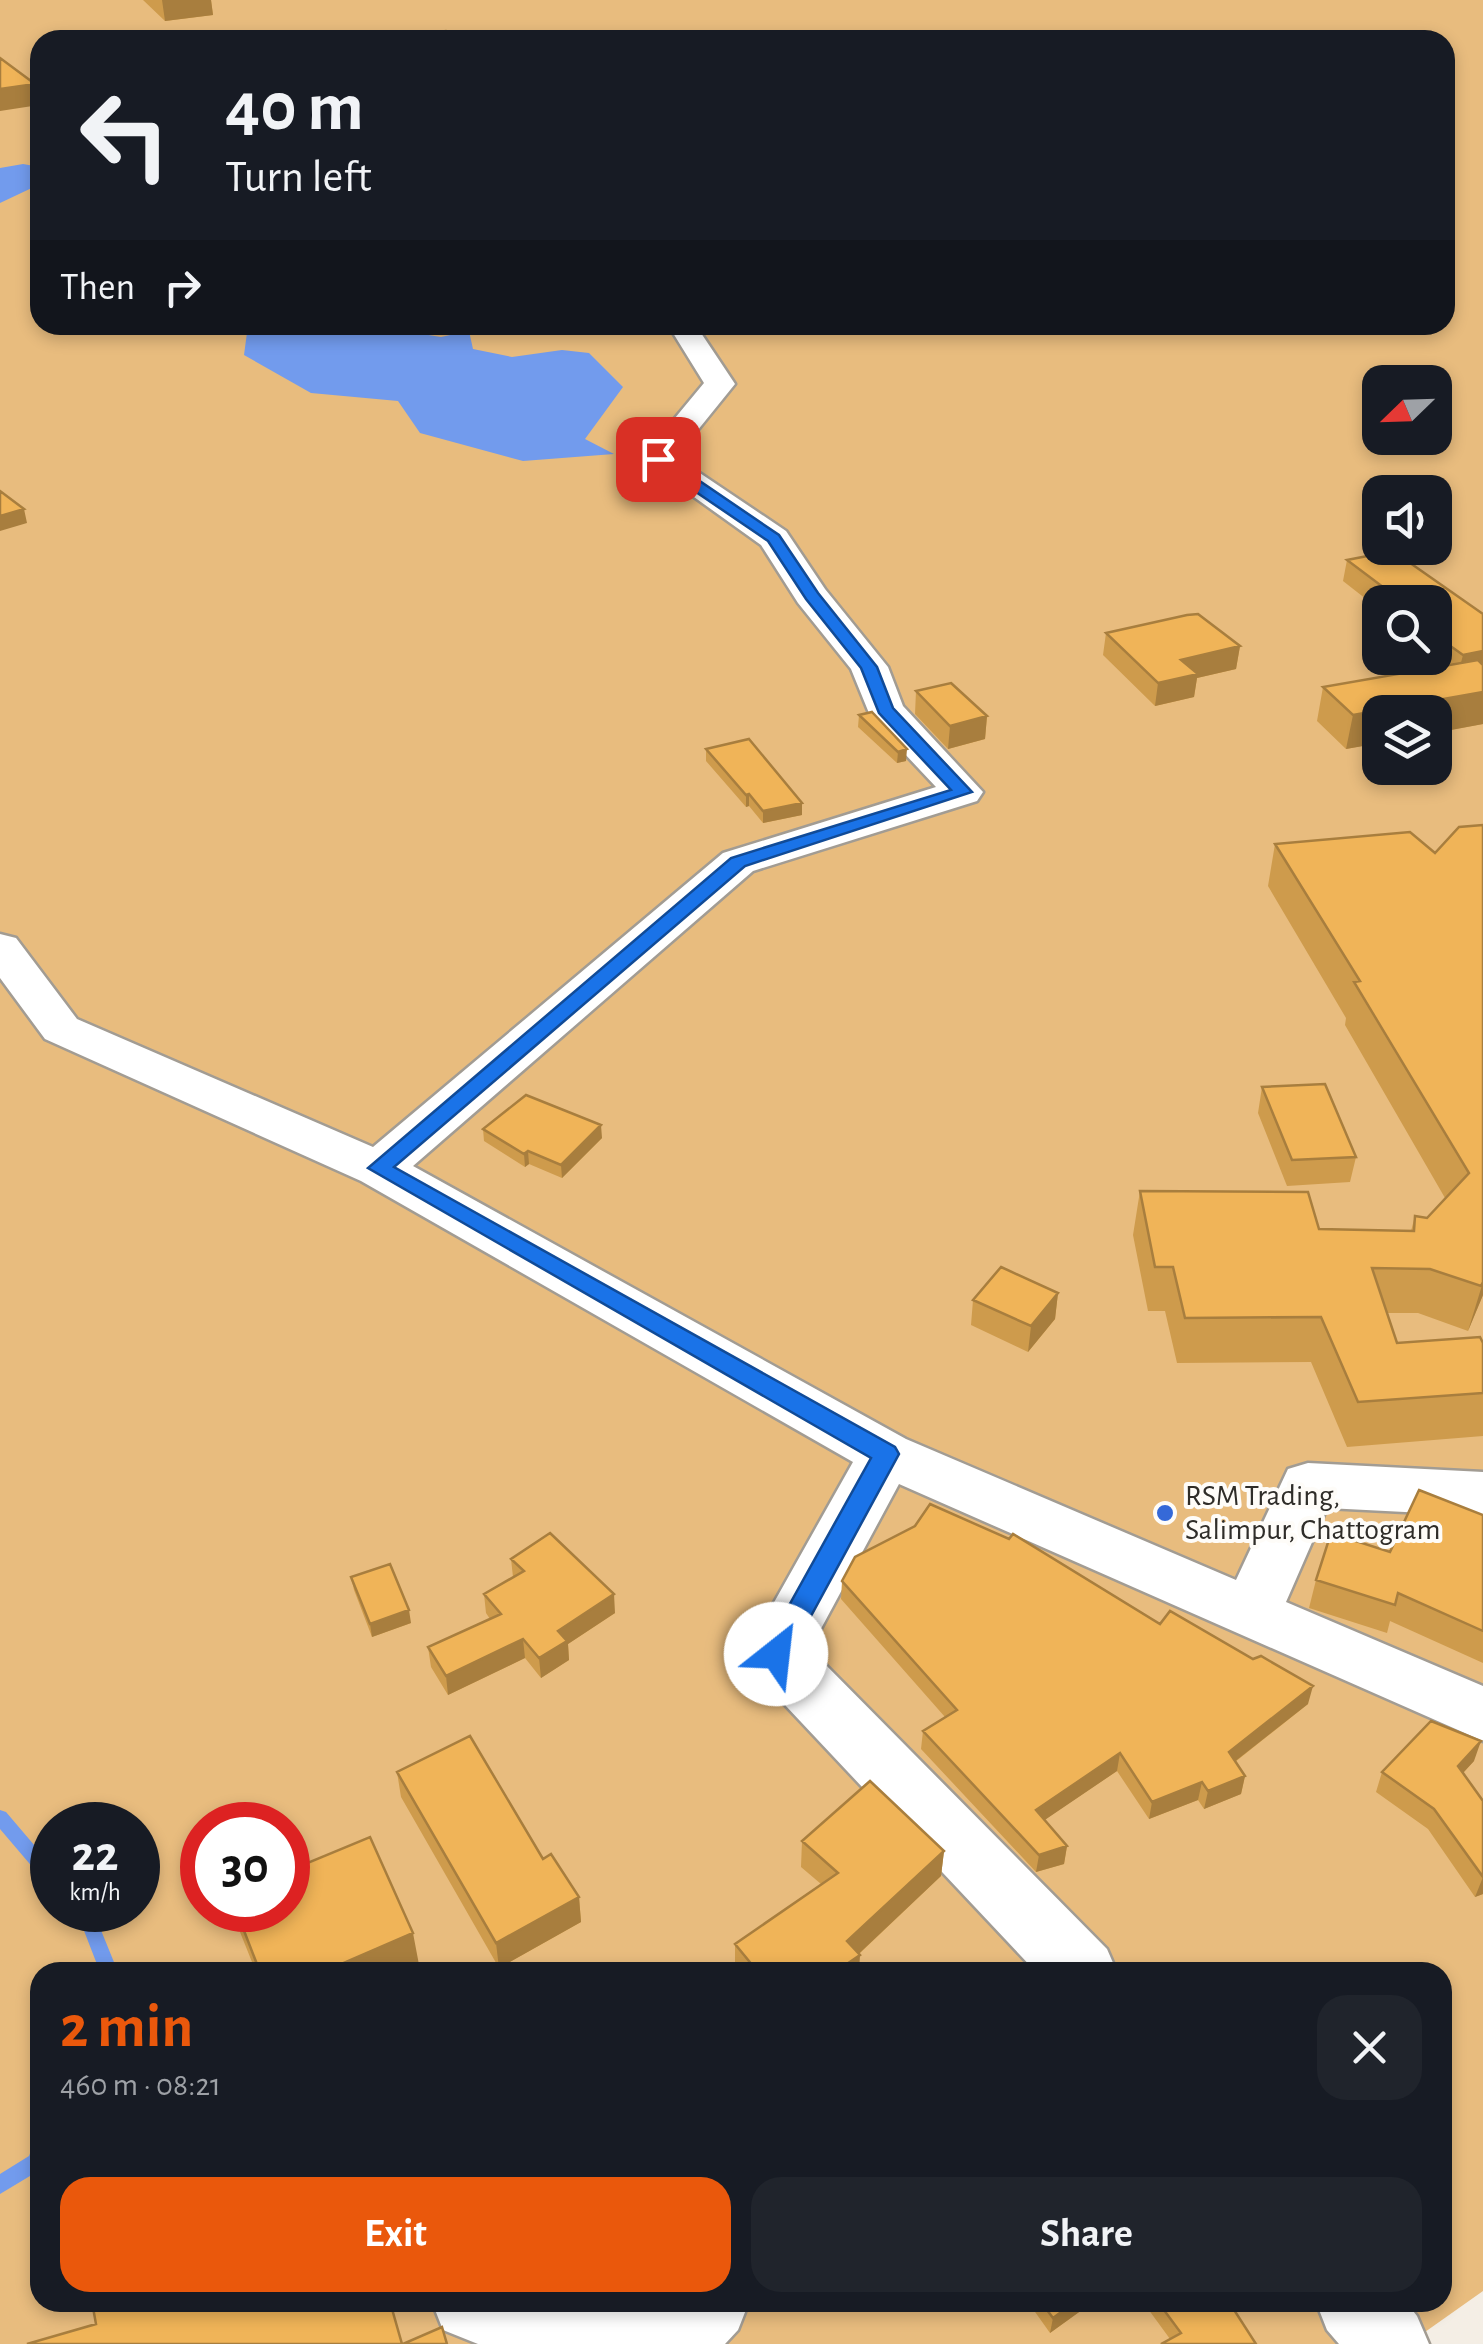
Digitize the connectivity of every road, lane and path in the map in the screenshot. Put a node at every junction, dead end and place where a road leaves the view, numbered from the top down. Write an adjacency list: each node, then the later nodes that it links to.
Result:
1 (688, 335): 3 (street)
2 (0, 948): 3 (street)
3 (379, 1168): 4 (street)
4 (886, 1454): 6 (street); 8 (street)
5 (1483, 1494): 6 (street)
6 (1251, 1613): 7 (street)
7 (1483, 1714)
8 (1072, 1962)
9 (497, 2312): 12 (street)
10 (703, 2312): 12 (street)
11 (1363, 2312): 13 (street)
12 (582, 2344)
13 (1389, 2344)

